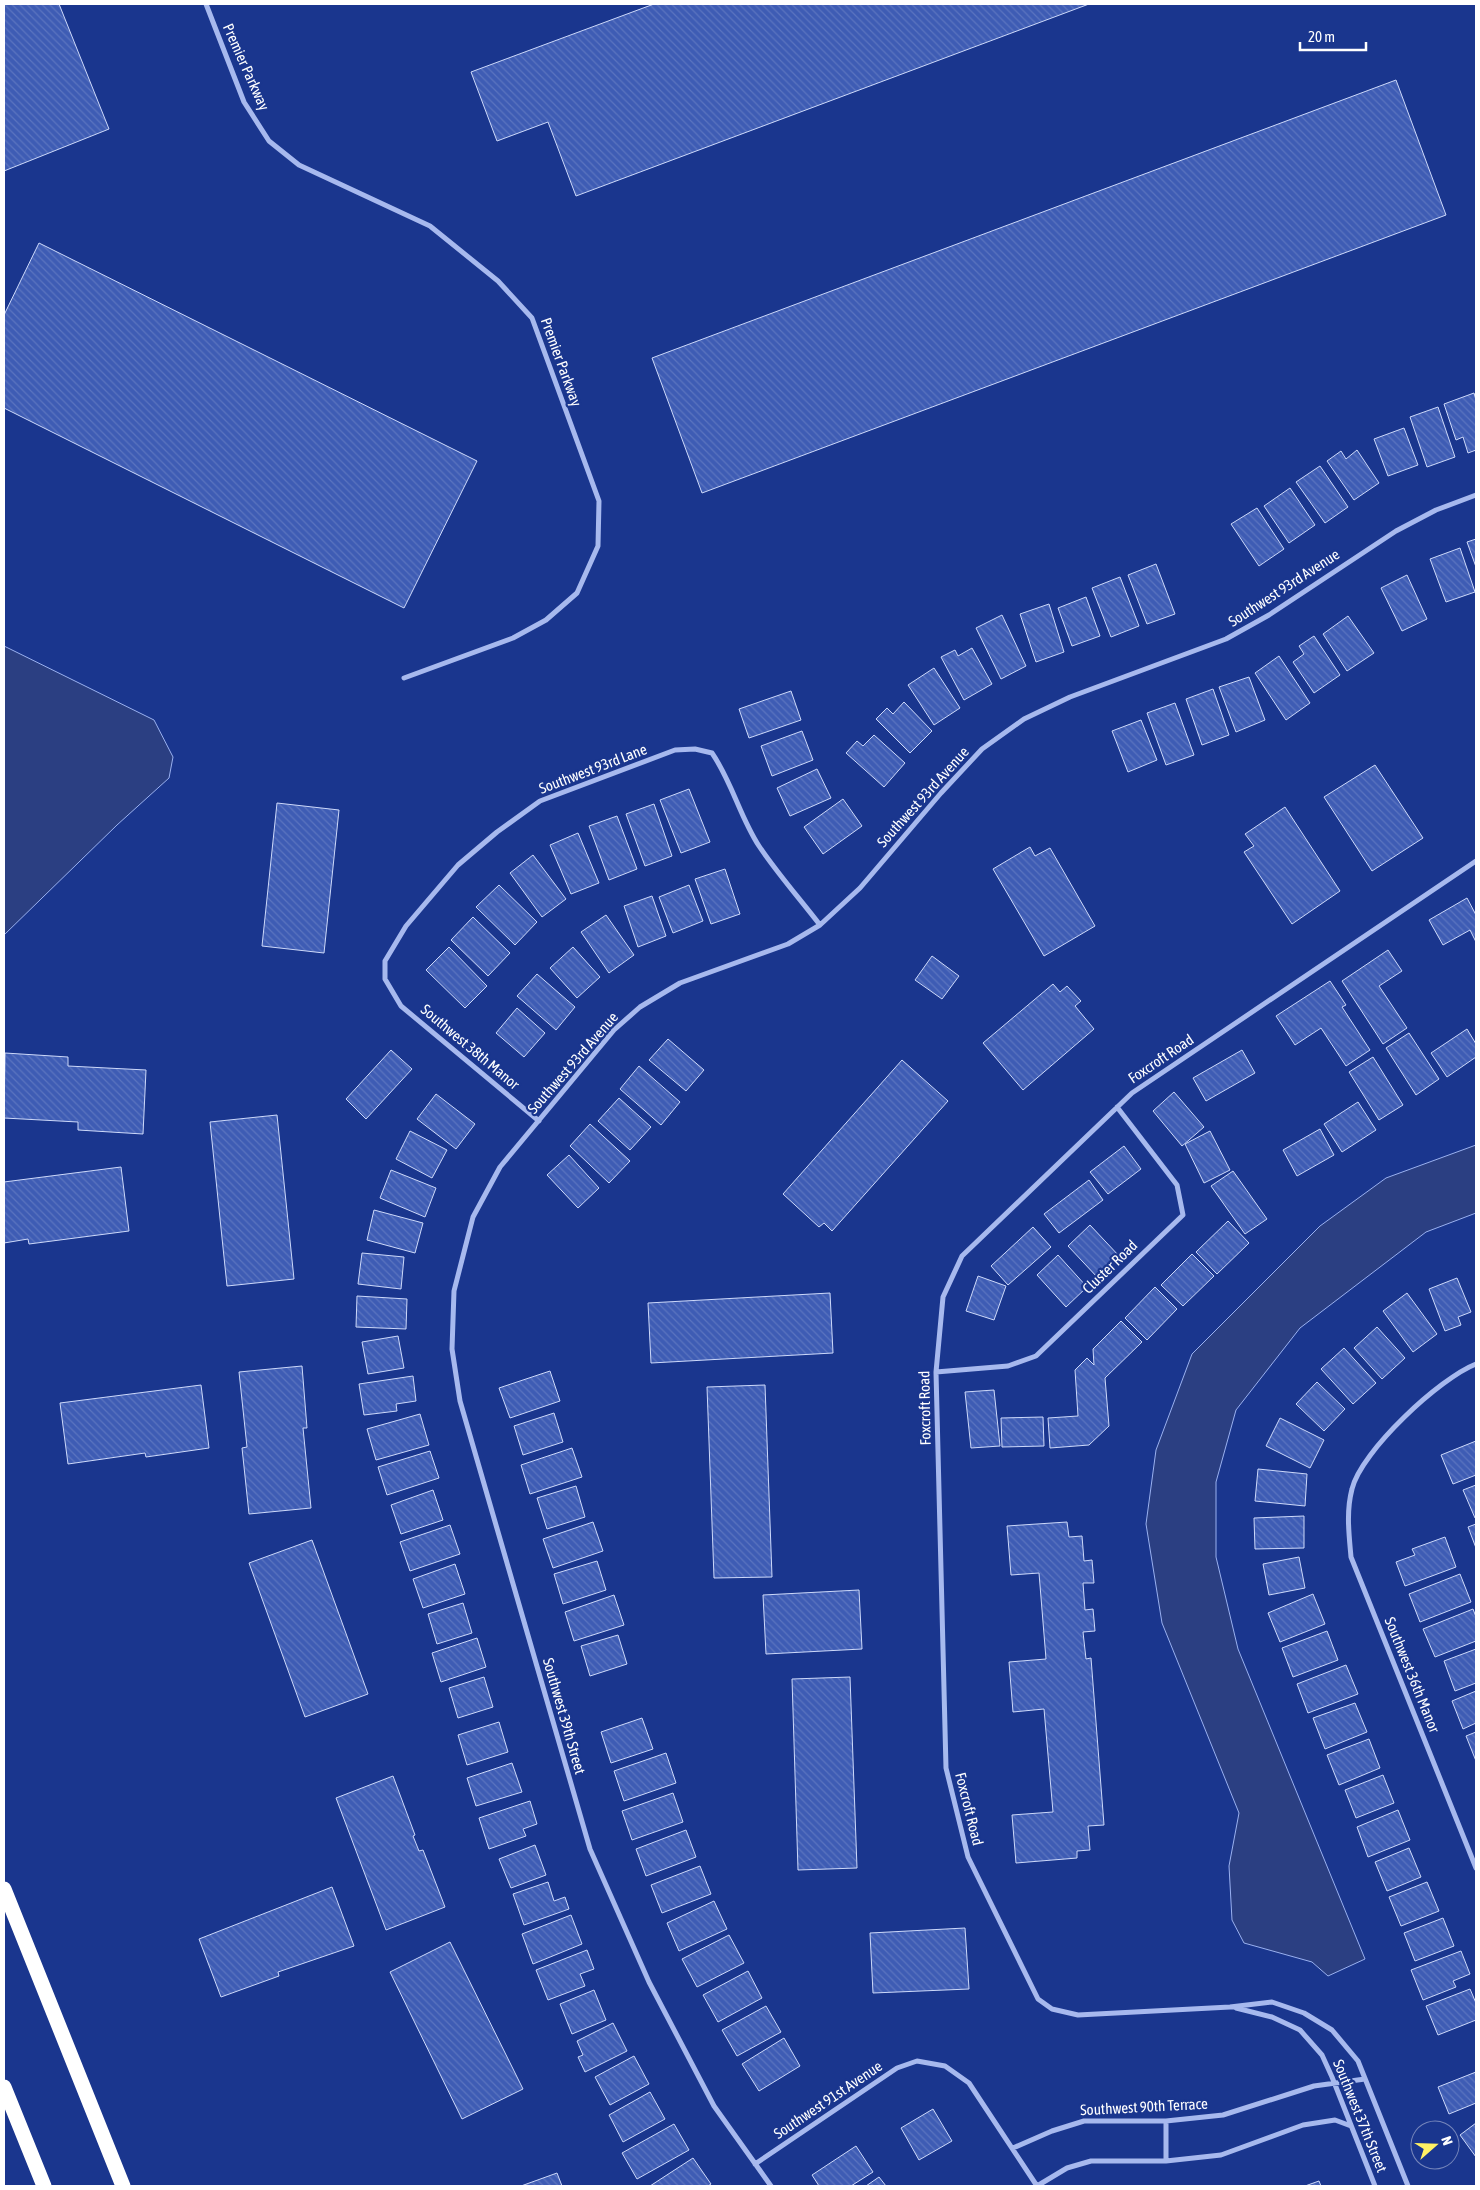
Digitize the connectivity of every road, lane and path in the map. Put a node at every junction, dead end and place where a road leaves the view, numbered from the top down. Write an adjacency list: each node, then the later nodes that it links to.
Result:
1 (206, 4): 3 (street, Premier Parkway)
2 (1476, 496): 5 (street, Southwest 93rd Avenue)
3 (404, 678)
4 (1476, 861): 7 (street, Foxcroft Road)
5 (820, 925): 6 (street, Southwest 93rd Lane); 8 (street, Southwest 93rd Avenue)
6 (390, 988): 8 (street, Southwest 38th Manor)
7 (1117, 1107): 11 (street, Foxcroft Road); 11 (street, Cluster Road)
8 (539, 1121): 9 (street, Southwest 93rd Avenue)
9 (473, 1216): 22 (street, Southwest 39th Street)
10 (1476, 1364): 12 (street, Southwest 36th Manor)
11 (936, 1372): 14 (street, Foxcroft Road)
12 (1476, 1868)
13 (4, 1889): 24 (highway)
14 (1230, 2007): 15 (street, Southwest 37th Street); 16 (street, Southwest 37th Street)
15 (1365, 2079): 16 (street, Southwest 90th Terrace); 28 (street, Southwest 37th Street)
16 (1334, 2082): 18 (street, Southwest 90th Terrace); 19 (street, Southwest 37th Street)
17 (4, 2087): 23 (highway)
18 (1166, 2121): 20 (street, Southwest 90th Terrace); 21 (street)
19 (1351, 2126): 21 (street); 27 (street, Southwest 37th Street)
20 (1013, 2148): 22 (street, Southwest 91st Avenue); 26 (street)
21 (1166, 2161): 26 (street)
22 (756, 2164): 25 (street, Southwest 39th Street)
23 (44, 2186)
24 (123, 2186)
25 (771, 2186)
26 (1037, 2186)
27 (1375, 2186)
28 (1408, 2186)

